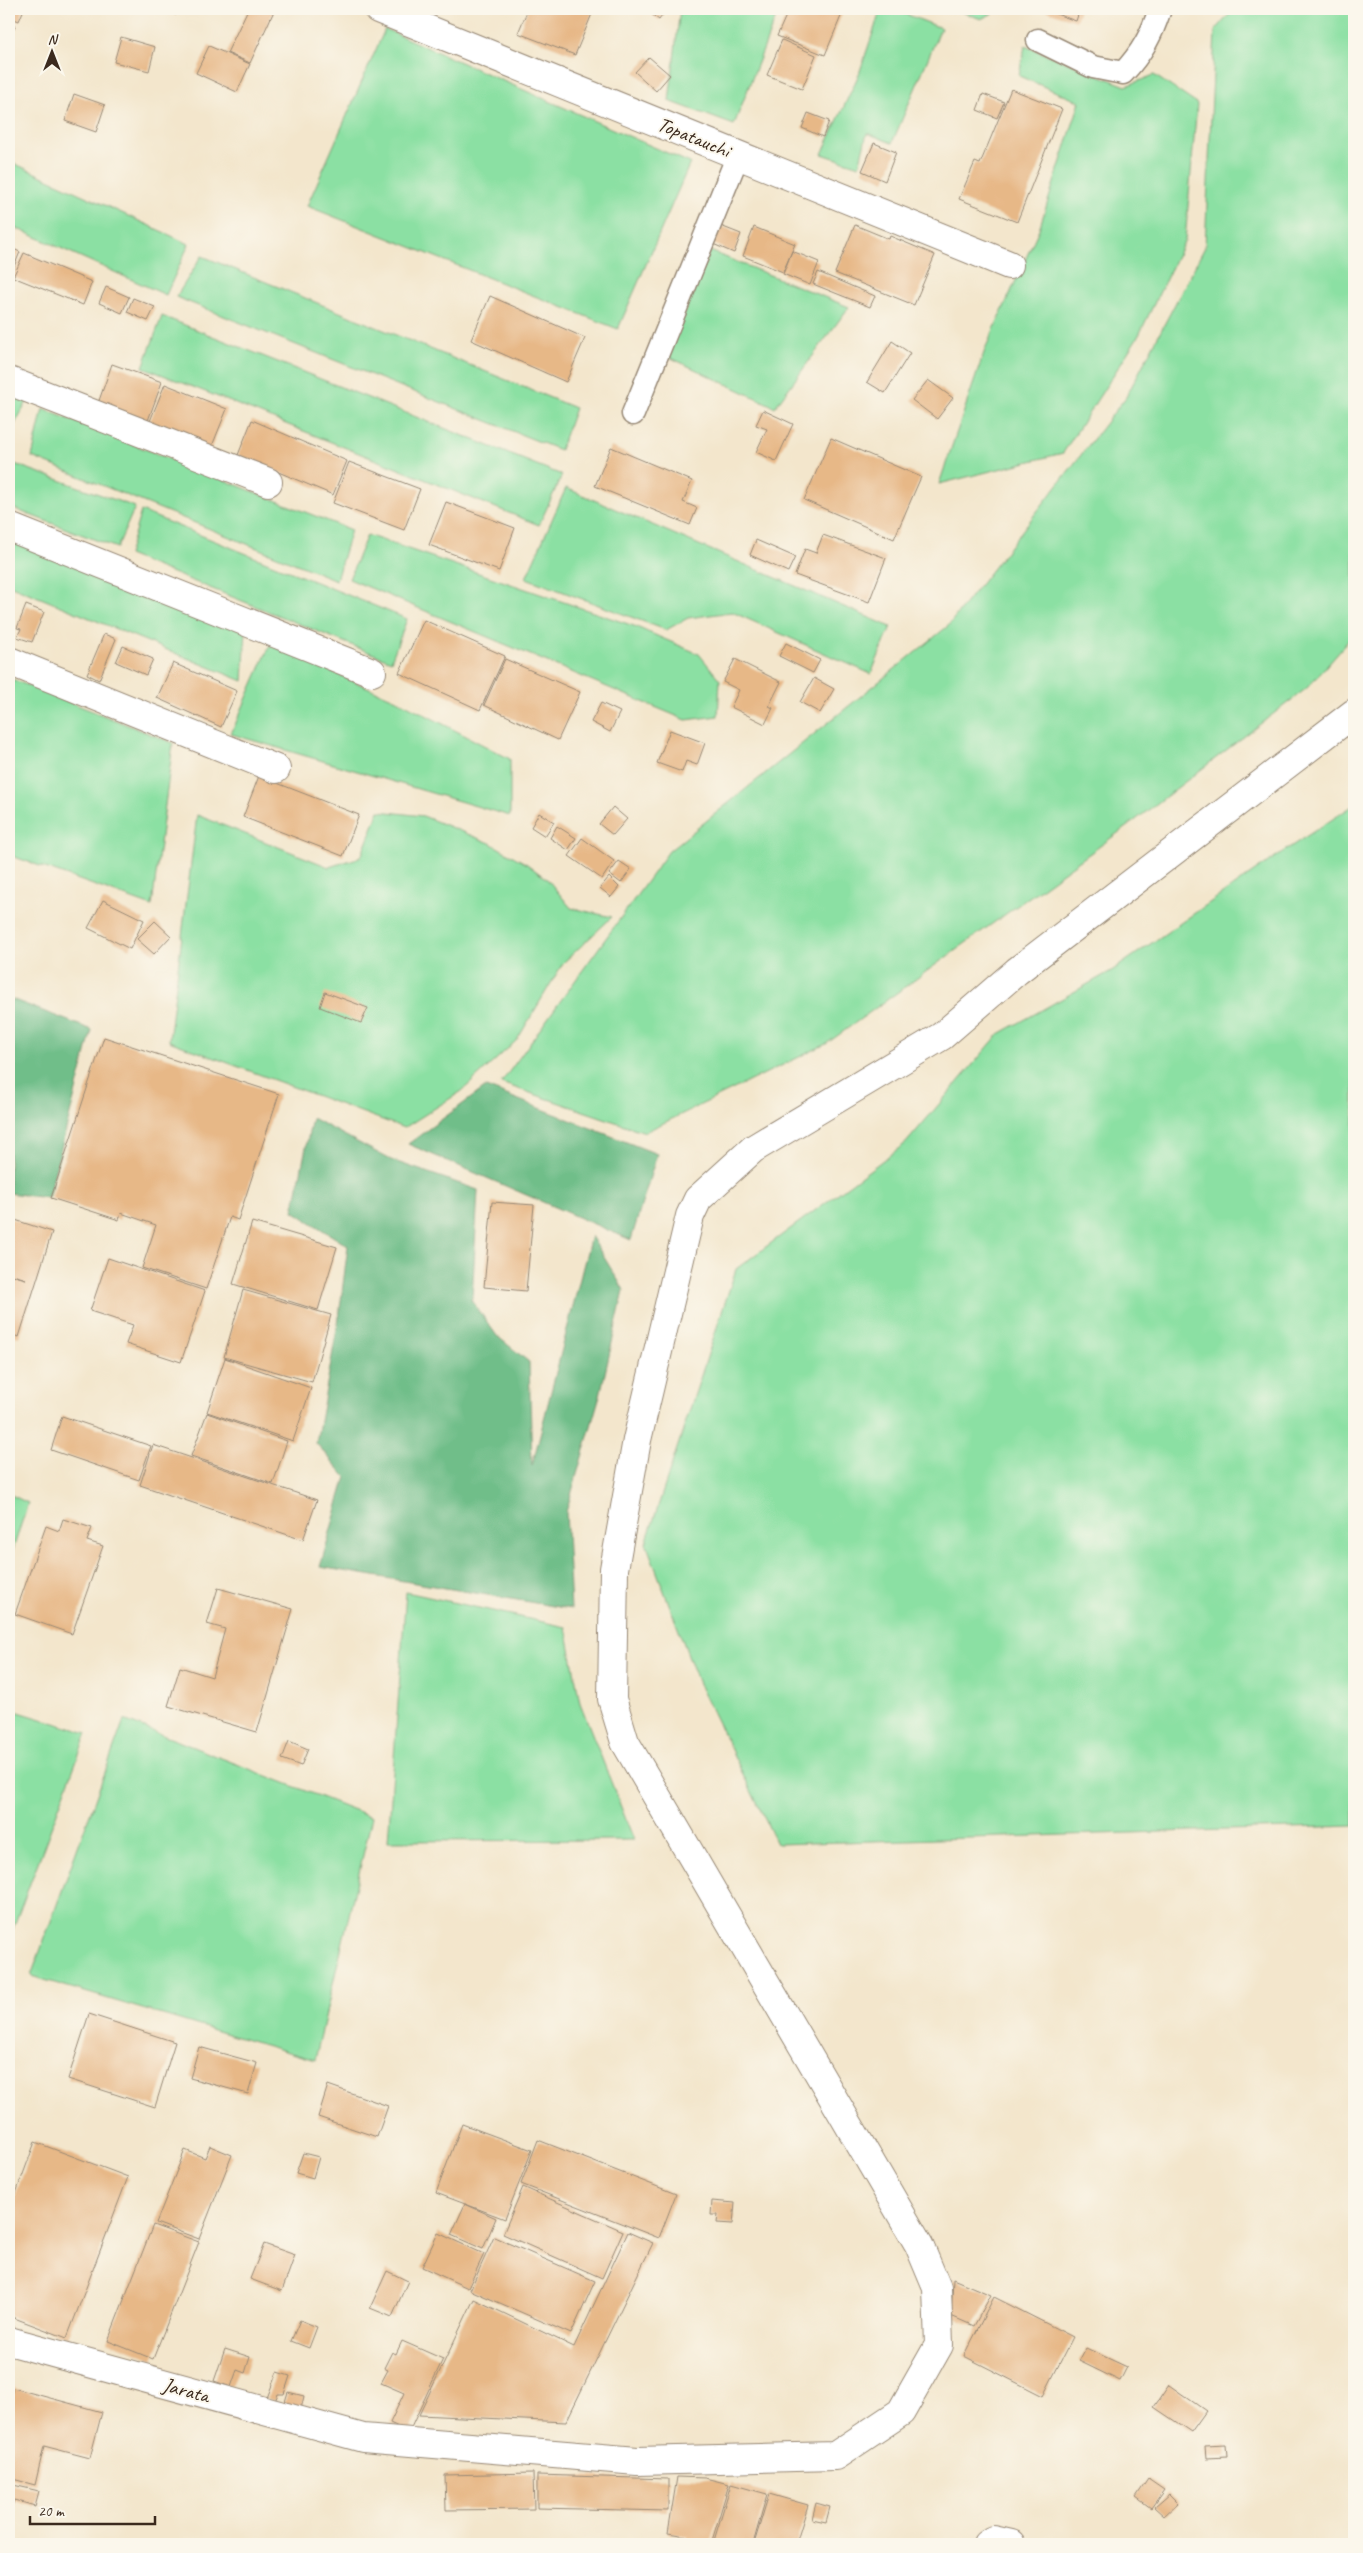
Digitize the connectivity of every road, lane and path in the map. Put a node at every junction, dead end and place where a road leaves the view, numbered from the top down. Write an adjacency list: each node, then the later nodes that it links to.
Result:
1 (378, 9): 4 (street, Topatauchi)
2 (1160, 9): 3 (lane)
3 (1038, 40)
4 (738, 154): 5 (street, Topatauchi); 7 (lane)
5 (1009, 265)
6 (9, 381): 8 (street)
7 (633, 414)
8 (268, 482)
9 (9, 527): 11 (street)
10 (9, 661): 13 (street)
11 (372, 672)
12 (1354, 713): 14 (street, Jarata)
13 (276, 769)
14 (9, 2341)
15 (987, 2544): 16 (street)
16 (1011, 2544)

